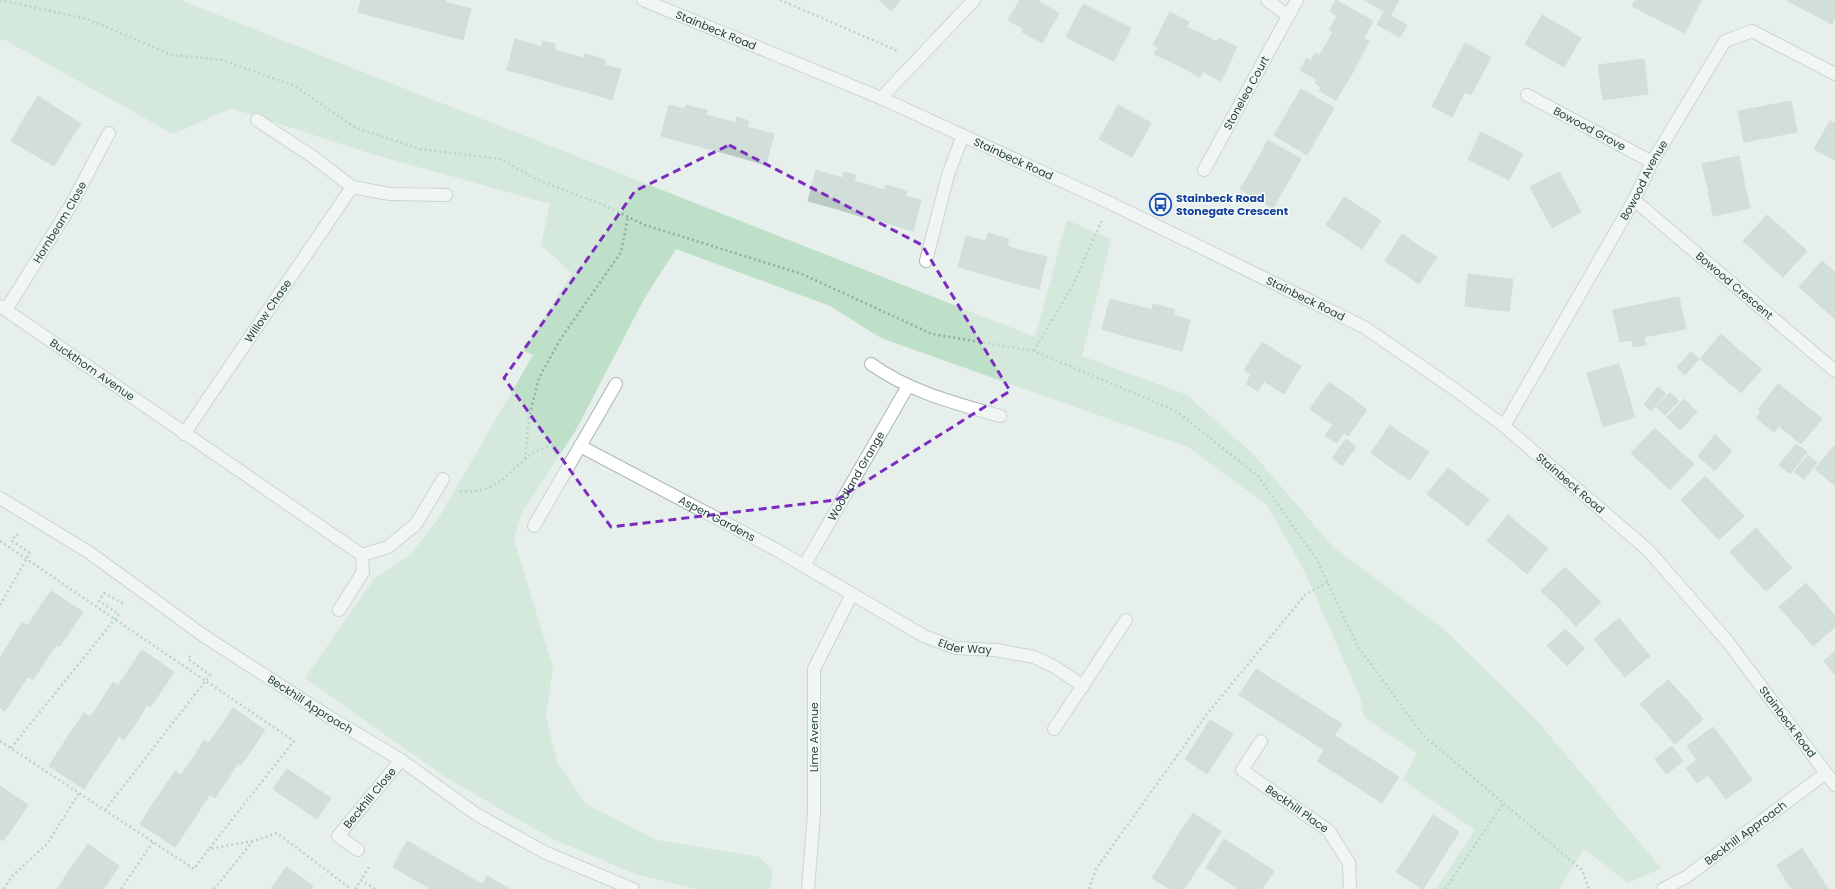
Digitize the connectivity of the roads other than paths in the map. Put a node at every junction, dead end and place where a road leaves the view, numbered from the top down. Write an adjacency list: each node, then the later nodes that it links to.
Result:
1 (644, 0): 8 (street, Stainbeck Road)
2 (974, 0): 8 (street)
3 (1268, 0): 5 (street)
4 (1297, 0): 5 (street, Stonelea Court)
5 (1287, 15): 13 (street, Stonelea Court)
6 (1835, 74): 12 (street, Bowood Avenue)
7 (1527, 95): 12 (street, Bowood Grove)
8 (881, 98): 11 (street, Stainbeck Road)
9 (257, 120): 14 (street)
10 (109, 133): 18 (street, Hornbeam Close)
11 (963, 135): 17 (street); 24 (street, Stainbeck Road)
12 (1652, 162): 16 (street, Bowood Avenue)
13 (1204, 170)
14 (352, 187): 15 (street); 25 (street, Willow Chase)
15 (446, 195)
16 (1634, 200): 20 (street, Bowood Crescent); 24 (street, Bowood Avenue)
17 (926, 261)
18 (3, 308): 25 (street, Buckthorn Avenue)
19 (871, 364): 22 (street)
20 (1835, 371)
21 (616, 384): 26 (street)
22 (908, 386): 23 (street); 31 (street, Woodland Grange)
23 (1000, 416)
24 (1504, 426): 39 (street, Stainbeck Road)
25 (184, 434): 30 (street, Buckthorn Avenue)
26 (580, 446): 29 (street); 31 (street, Aspen Gardens)
27 (440, 484): 30 (street)
28 (0, 498): 38 (street, Beckhill Approach)
29 (534, 526)
30 (362, 555): 33 (street)
31 (804, 566): 32 (street, Aspen Gardens)
32 (852, 594): 35 (street, Elder Way); 43 (street, Lime Avenue)
33 (338, 610)
34 (1126, 620): 35 (street)
35 (1083, 686): 36 (street)
36 (1054, 729)
37 (1261, 741): 44 (street, Beckhill Place)
38 (401, 760): 41 (street, Beckhill Close); 42 (street, Beckhill Approach)
39 (1826, 773): 40 (street, Stainbeck Road); 45 (street, Beckhill Approach)
40 (1835, 785)
41 (358, 850)
42 (633, 889)
43 (808, 889)
44 (1350, 889)
45 (1663, 889)

